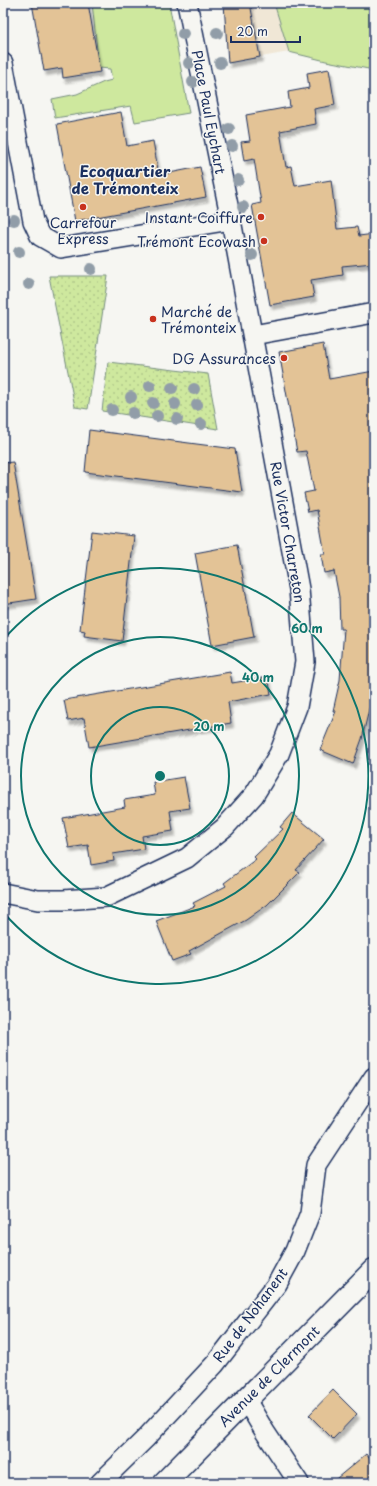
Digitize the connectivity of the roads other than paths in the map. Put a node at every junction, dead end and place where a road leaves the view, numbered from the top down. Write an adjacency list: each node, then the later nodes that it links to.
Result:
1 (187, 3): 3 (street, Place Paul Eychart)
2 (3, 63): 3 (street)
3 (231, 220): 5 (street, Place Paul Eychart)
4 (374, 313): 5 (street)
5 (253, 335): 6 (street, Place Paul Eychart)
6 (265, 405): 7 (street, Rue Victor Charreton)
7 (3, 893)
8 (374, 1077): 11 (street, Rue de Nohanent)
9 (374, 1270): 10 (main road, Avenue de Clermont)
10 (246, 1400): 12 (main road, Avenue de Clermont); 13 (street)
11 (100, 1483)
12 (164, 1483)
13 (299, 1483)

